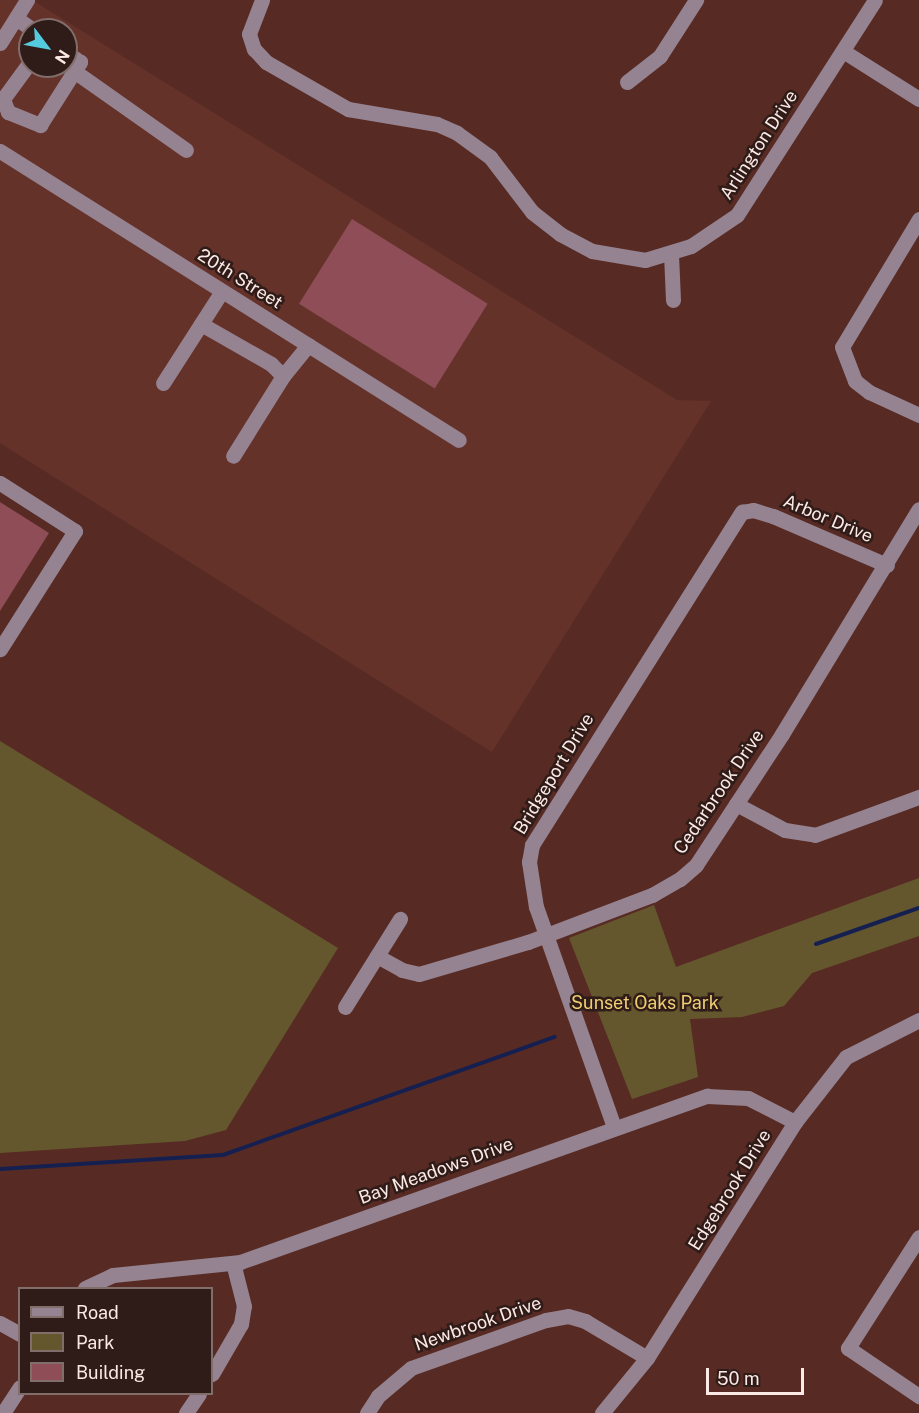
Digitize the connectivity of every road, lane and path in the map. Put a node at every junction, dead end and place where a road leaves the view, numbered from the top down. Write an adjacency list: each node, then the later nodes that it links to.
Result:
1 (27, 0): 5 (street)
2 (262, 0): 16 (street, Arlington Drive)
3 (696, 0): 11 (street)
4 (875, 0): 7 (street, Arlington Drive)
5 (16, 18): 6 (street)
6 (0, 43)
7 (843, 51): 12 (street); 16 (street, Arlington Drive)
8 (78, 74): 13 (street)
9 (18, 78): 10 (street)
10 (70, 78)
11 (627, 82)
12 (919, 99)
13 (186, 150)
14 (0, 151): 17 (street, 20th Street)
15 (919, 219): 23 (street)
16 (671, 254): 18 (street)
17 (222, 291): 19 (street); 20 (street, 20th Street)
18 (673, 300)
19 (201, 324): 21 (street); 22 (street)
20 (308, 345): 21 (street); 24 (street, 20th Street)
21 (283, 376): 25 (street)
22 (163, 383)
23 (919, 415)
24 (459, 440)
25 (233, 456)
26 (0, 483): 30 (street)
27 (919, 509): 29 (street, Cedarbrook Drive)
28 (753, 510): 29 (street, Arbor Drive); 34 (street, Bridgeport Drive)
29 (887, 565): 32 (street, Cedarbrook Drive)
30 (0, 649)
31 (919, 797): 32 (street)
32 (736, 804): 34 (street, Cedarbrook Drive)
33 (400, 919): 35 (street)
34 (545, 935): 35 (street, Cedarbrook Drive); 39 (street, Bridgeport Drive)
35 (377, 956): 36 (street)
36 (345, 1007)
37 (919, 1020): 38 (street, Edgebrook Drive)
38 (795, 1122): 39 (street, Bay Meadows Drive); 45 (street, Edgebrook Drive)
39 (614, 1127): 41 (street, Bay Meadows Drive)
40 (919, 1238): 49 (street)
41 (233, 1263): 42 (street, Bay Meadows Drive); 46 (street)
42 (87, 1287)
43 (0, 1323): 44 (street)
44 (18, 1333)
45 (647, 1358): 52 (street, Newbrook Drive); 53 (street, Edgebrook Drive)
46 (213, 1372)
47 (18, 1390): 50 (street)
48 (198, 1395): 51 (street)
49 (919, 1396)
50 (3, 1413)
51 (186, 1413)
52 (367, 1413)
53 (602, 1413)

